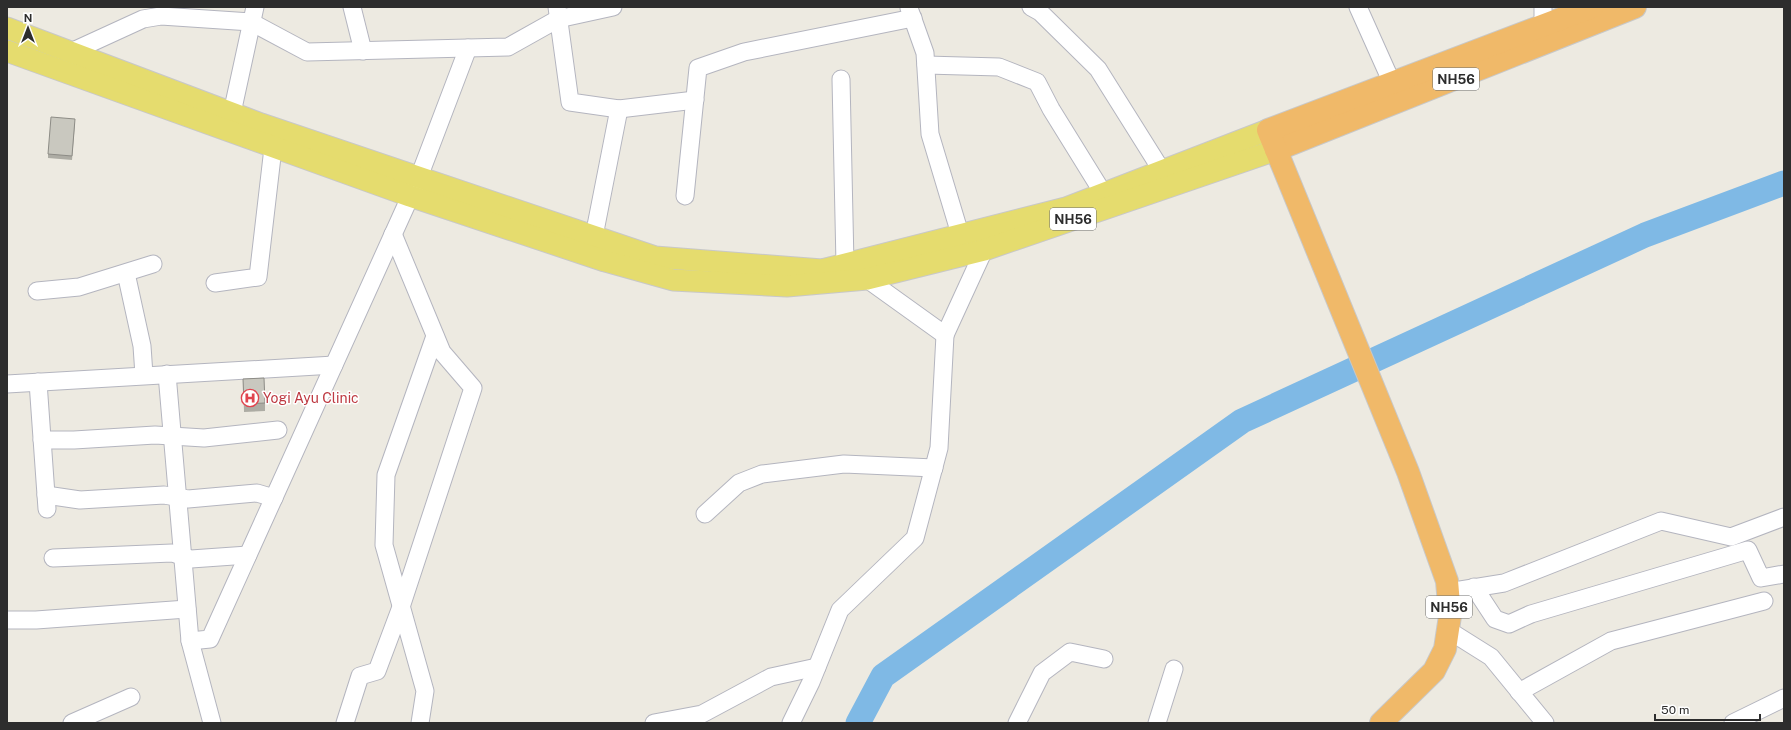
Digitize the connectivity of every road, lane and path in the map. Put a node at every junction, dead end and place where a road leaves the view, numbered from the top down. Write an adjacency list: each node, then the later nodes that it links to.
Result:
1 (352, 7): 13 (street)
2 (613, 7): 8 (street)
3 (1031, 7): 25 (street)
4 (1592, 7): 10 (highway, NH56)
5 (1635, 7): 24 (highway, NH56)
6 (1360, 8): 18 (street)
7 (911, 12): 16 (street); 19 (street)
8 (558, 13): 12 (street); 20 (street)
9 (253, 15): 13 (street); 15 (street); 21 (street)
10 (1543, 16): 18 (highway, NH56)
11 (7, 28): 15 (main road)
12 (468, 48): 13 (street); 26 (street)
13 (363, 50)
14 (7, 51): 23 (main road)
15 (71, 52): 21 (main road)
16 (926, 65): 27 (street); 31 (street)
17 (841, 79): 35 (street)
18 (1392, 83): 22 (highway, NH56)
19 (695, 100): 20 (street); 29 (street)
20 (619, 109): 32 (street)
21 (232, 113): 26 (main road)
22 (1268, 130): 24 (highway, NH56); 25 (main road)
23 (273, 148): 28 (main road); 38 (street)
24 (1276, 150): 33 (main road, NH56); 60 (highway, NH56)
25 (1162, 171): 27 (main road)
26 (419, 177): 28 (street); 32 (main road)
27 (1103, 193): 31 (main road)
28 (410, 196): 30 (street); 37 (main road)
29 (685, 196)
30 (393, 234): 41 (street); 42 (street)
31 (960, 234): 35 (main road)
32 (594, 236): 35 (main road)
33 (984, 250): 37 (main road, NH56); 40 (street)
34 (153, 264): 36 (street)
35 (845, 264)
36 (126, 273): 39 (street); 44 (street)
37 (867, 279): 40 (street)
38 (215, 283)
39 (37, 291)
40 (945, 335): 50 (street)
41 (435, 336): 62 (street); 62 (street)
42 (334, 365): 43 (street); 52 (street)
43 (167, 374): 44 (street); 48 (street)
44 (144, 375): 45 (street)
45 (38, 382): 46 (street); 49 (street)
46 (7, 384)
47 (278, 430): 48 (street)
48 (172, 436): 49 (street); 51 (street)
49 (42, 440): 51 (street)
50 (934, 468): 53 (street); 68 (street)
51 (178, 497): 52 (street); 56 (street)
52 (274, 498): 55 (street)
53 (705, 514)
54 (1784, 516): 59 (street)
55 (248, 554): 56 (street); 66 (street)
56 (183, 556): 57 (street); 63 (street)
57 (52, 558)
58 (1784, 574): 59 (street)
59 (1474, 587): 60 (street)
60 (1448, 592): 65 (highway, NH56)
61 (1764, 601): 70 (street)
62 (402, 607): 75 (street); 76 (street)
63 (187, 609): 64 (street); 66 (street)
64 (7, 620)
65 (1448, 630): 70 (street); 81 (highway, NH56)
66 (190, 641): 74 (street)
67 (1104, 659): 79 (street)
68 (817, 667): 77 (street); 78 (street)
69 (1174, 669): 80 (street)
70 (1519, 692): 82 (street)
71 (131, 697): 73 (street)
72 (1784, 698): 83 (street)
73 (72, 723)
74 (212, 723)
75 (345, 723)
76 (420, 723)
77 (654, 723)
78 (791, 723)
79 (1017, 723)
80 (1157, 723)
81 (1381, 723)
82 (1544, 723)
83 (1733, 723)

